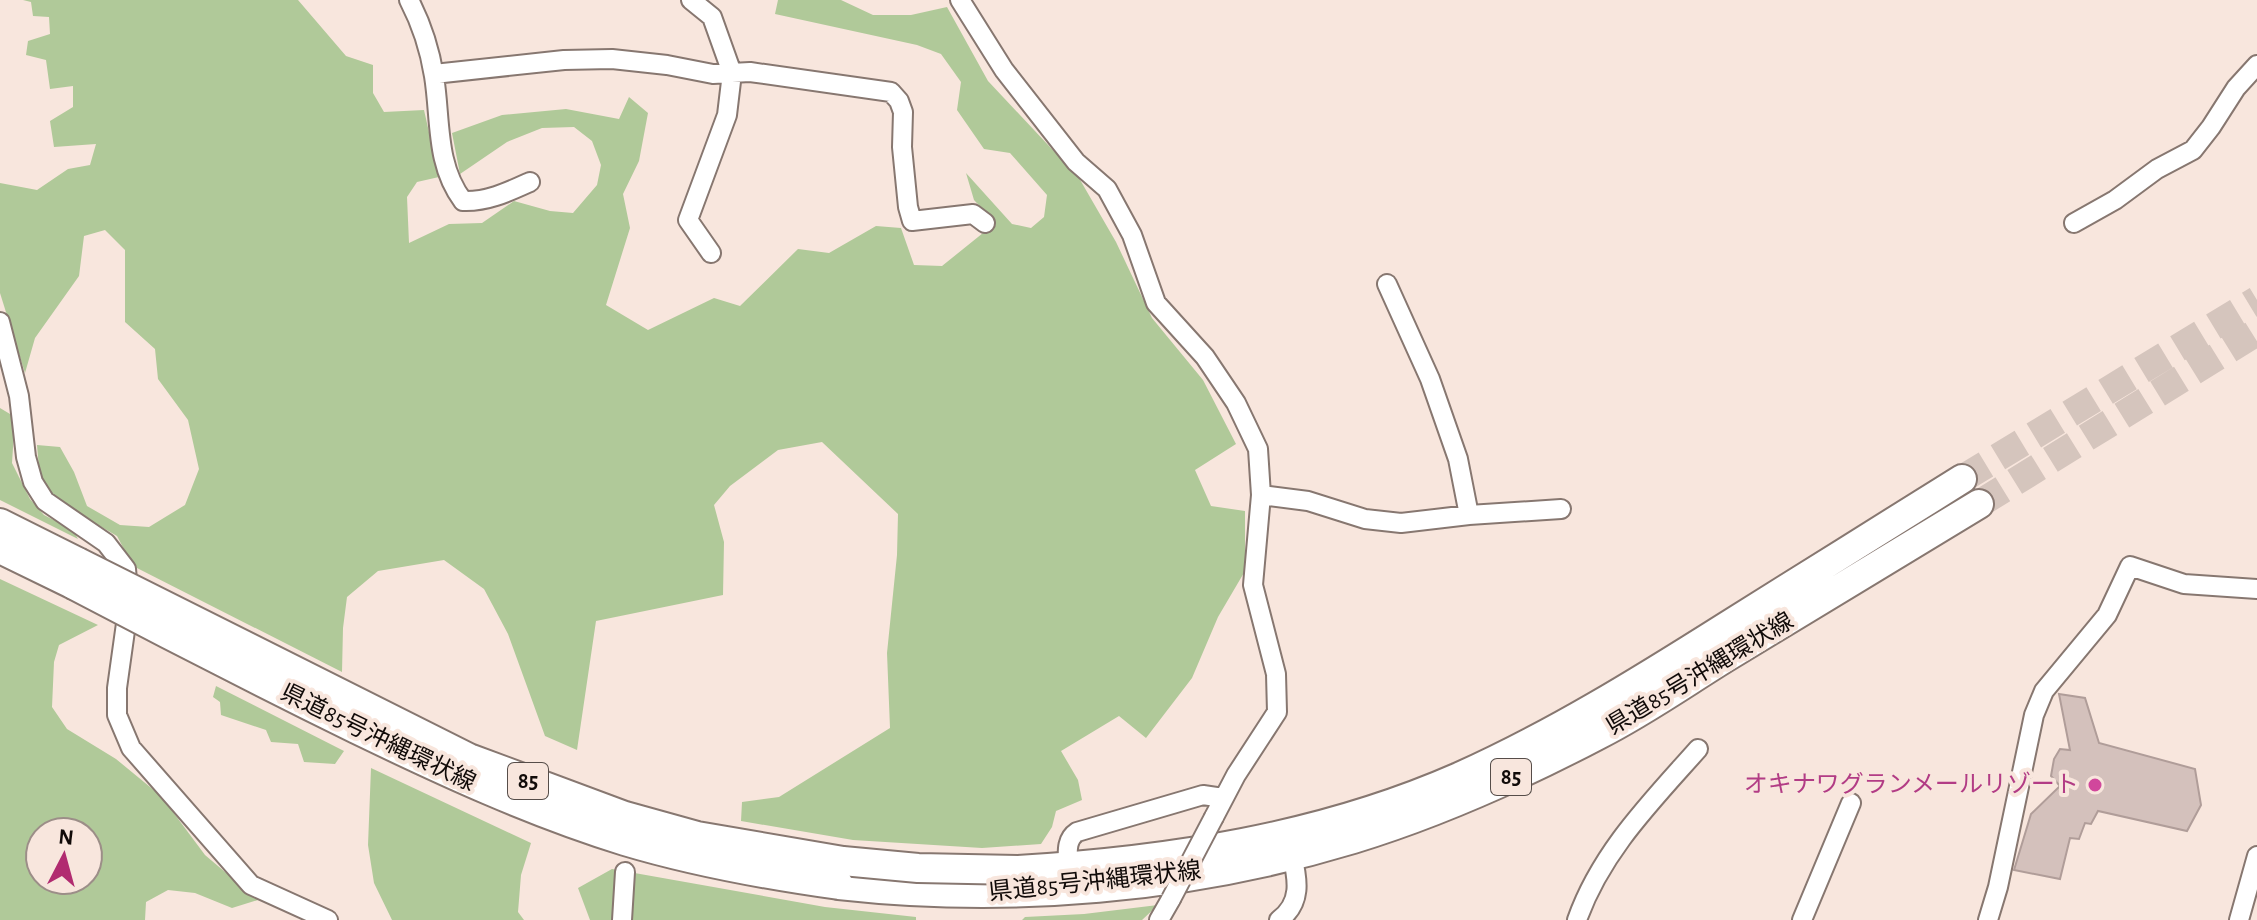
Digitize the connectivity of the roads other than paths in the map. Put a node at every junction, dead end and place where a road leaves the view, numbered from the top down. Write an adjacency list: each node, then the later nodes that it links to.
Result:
1 (409, 0): 6 (street)
2 (691, 0): 5 (street)
3 (960, 0): 14 (street)
4 (2257, 65): 9 (street)
5 (732, 73): 6 (street); 8 (street); 10 (street)
6 (434, 74): 7 (street)
7 (530, 182)
8 (985, 223)
9 (2074, 223)
10 (711, 253)
11 (1387, 284): 17 (street)
12 (0, 322): 31 (street)
13 (1962, 479): 22 (main road, 県道85号沖縄環状線 / 85)
14 (1261, 495): 17 (street); 24 (street)
15 (1979, 504): 22 (main road, 県道85号沖縄環状線 / 85)
16 (1561, 509): 17 (street)
17 (1469, 515)
18 (0, 523): 20 (main road, 県道85号沖縄環状線 / 85)
19 (0, 549): 20 (main road, 県道85号沖縄環状線 / 85)
20 (76, 574): 26 (main road, 県道85号沖縄環状線 / 85, bridge); 28 (main road, 県道85号沖縄環状線 / 85, bridge)
21 (2257, 589): 38 (street)
22 (1688, 666): 26 (main road, 県道85号沖縄環状線 / 85); 28 (main road, 県道85号沖縄環状線 / 85)
23 (1698, 749): 36 (street)
24 (1223, 798): 28 (street); 33 (street, bridge)
25 (1851, 803): 37 (street)
26 (1303, 852): 35 (street)
27 (2257, 856): 30 (street)
28 (1068, 867)
29 (625, 872): 32 (street)
30 (2244, 918)
31 (328, 920)
32 (622, 920)
33 (1160, 920): 34 (street)
34 (1167, 920)
35 (1279, 920)
36 (1577, 920)
37 (1802, 920)
38 (1988, 920)

